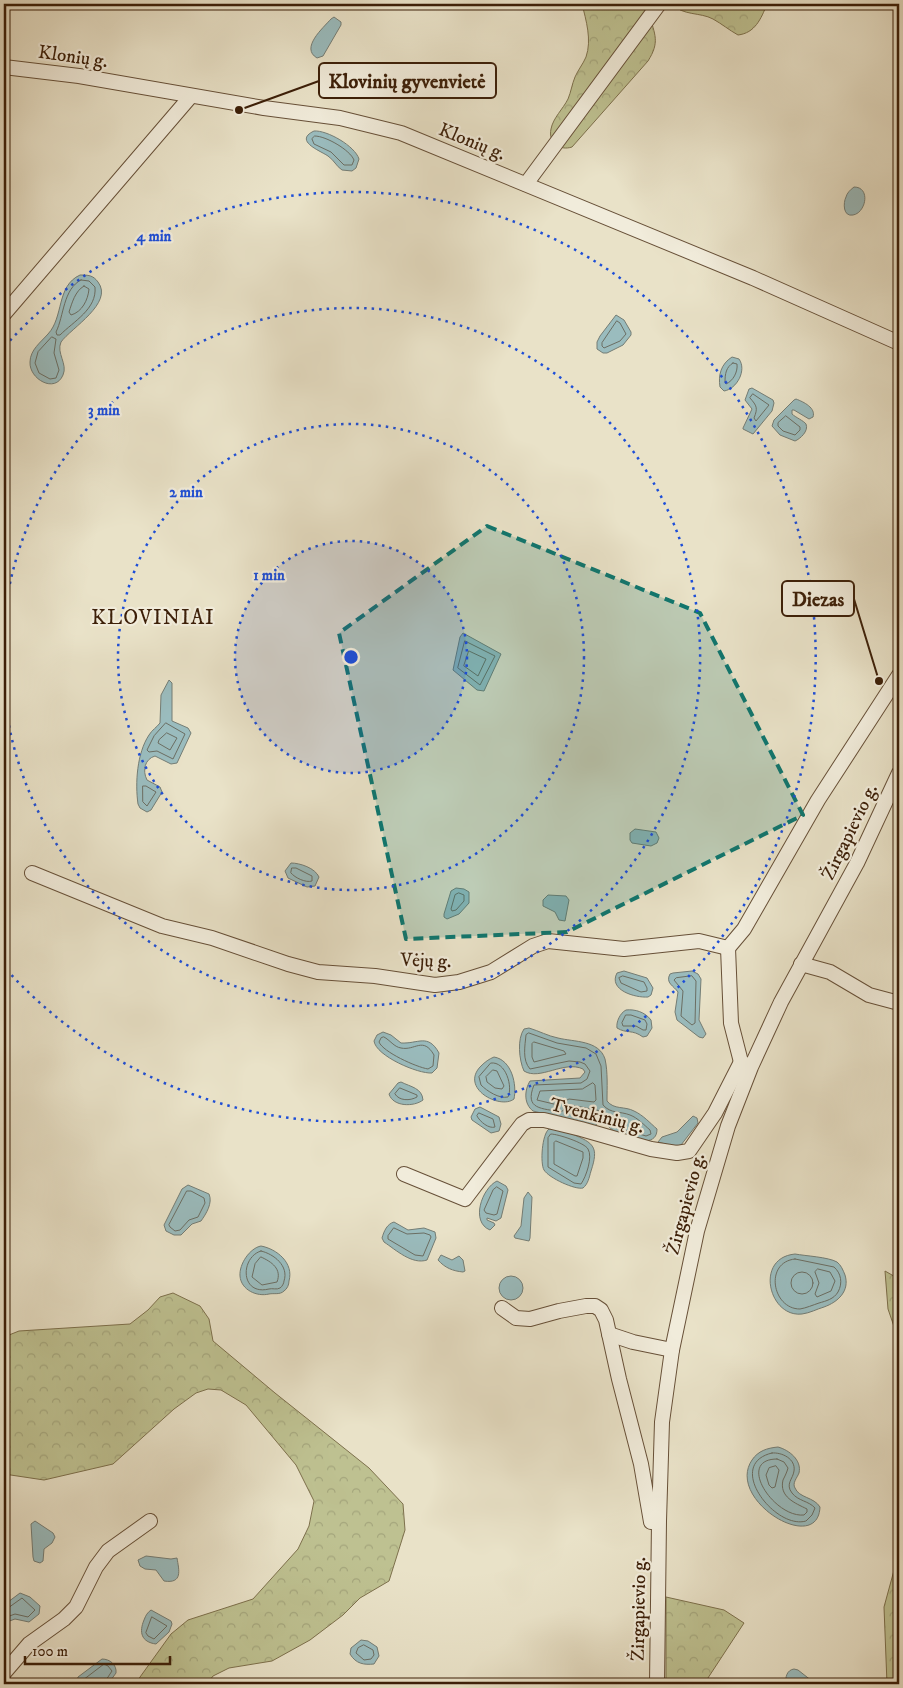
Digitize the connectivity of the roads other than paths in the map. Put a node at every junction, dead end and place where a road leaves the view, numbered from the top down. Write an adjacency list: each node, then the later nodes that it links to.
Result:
1 (659, 4): 4 (street)
2 (4, 67): 3 (street, Klonių g.)
3 (190, 96): 4 (street, Klonių g.); 5 (street)
4 (526, 184): 6 (street, Klonių g.)
5 (4, 314)
6 (899, 343)
7 (899, 675): 10 (street)
8 (899, 773): 11 (street, Žirgapievio g.)
9 (32, 873): 10 (street, Vėjų g.)
10 (728, 948): 13 (street)
11 (801, 964): 12 (street); 13 (street, Žirgapievio g.)
12 (899, 1003)
13 (746, 1064): 14 (street, Tvenkinių g.); 17 (street, Žirgapievio g.)
14 (404, 1174)
15 (502, 1308): 16 (street)
16 (609, 1334): 17 (street); 19 (street)
17 (672, 1350): 21 (street, Žirgapievio g.)
18 (150, 1521): 20 (street)
19 (651, 1522)
20 (4, 1672)
21 (657, 1684)

